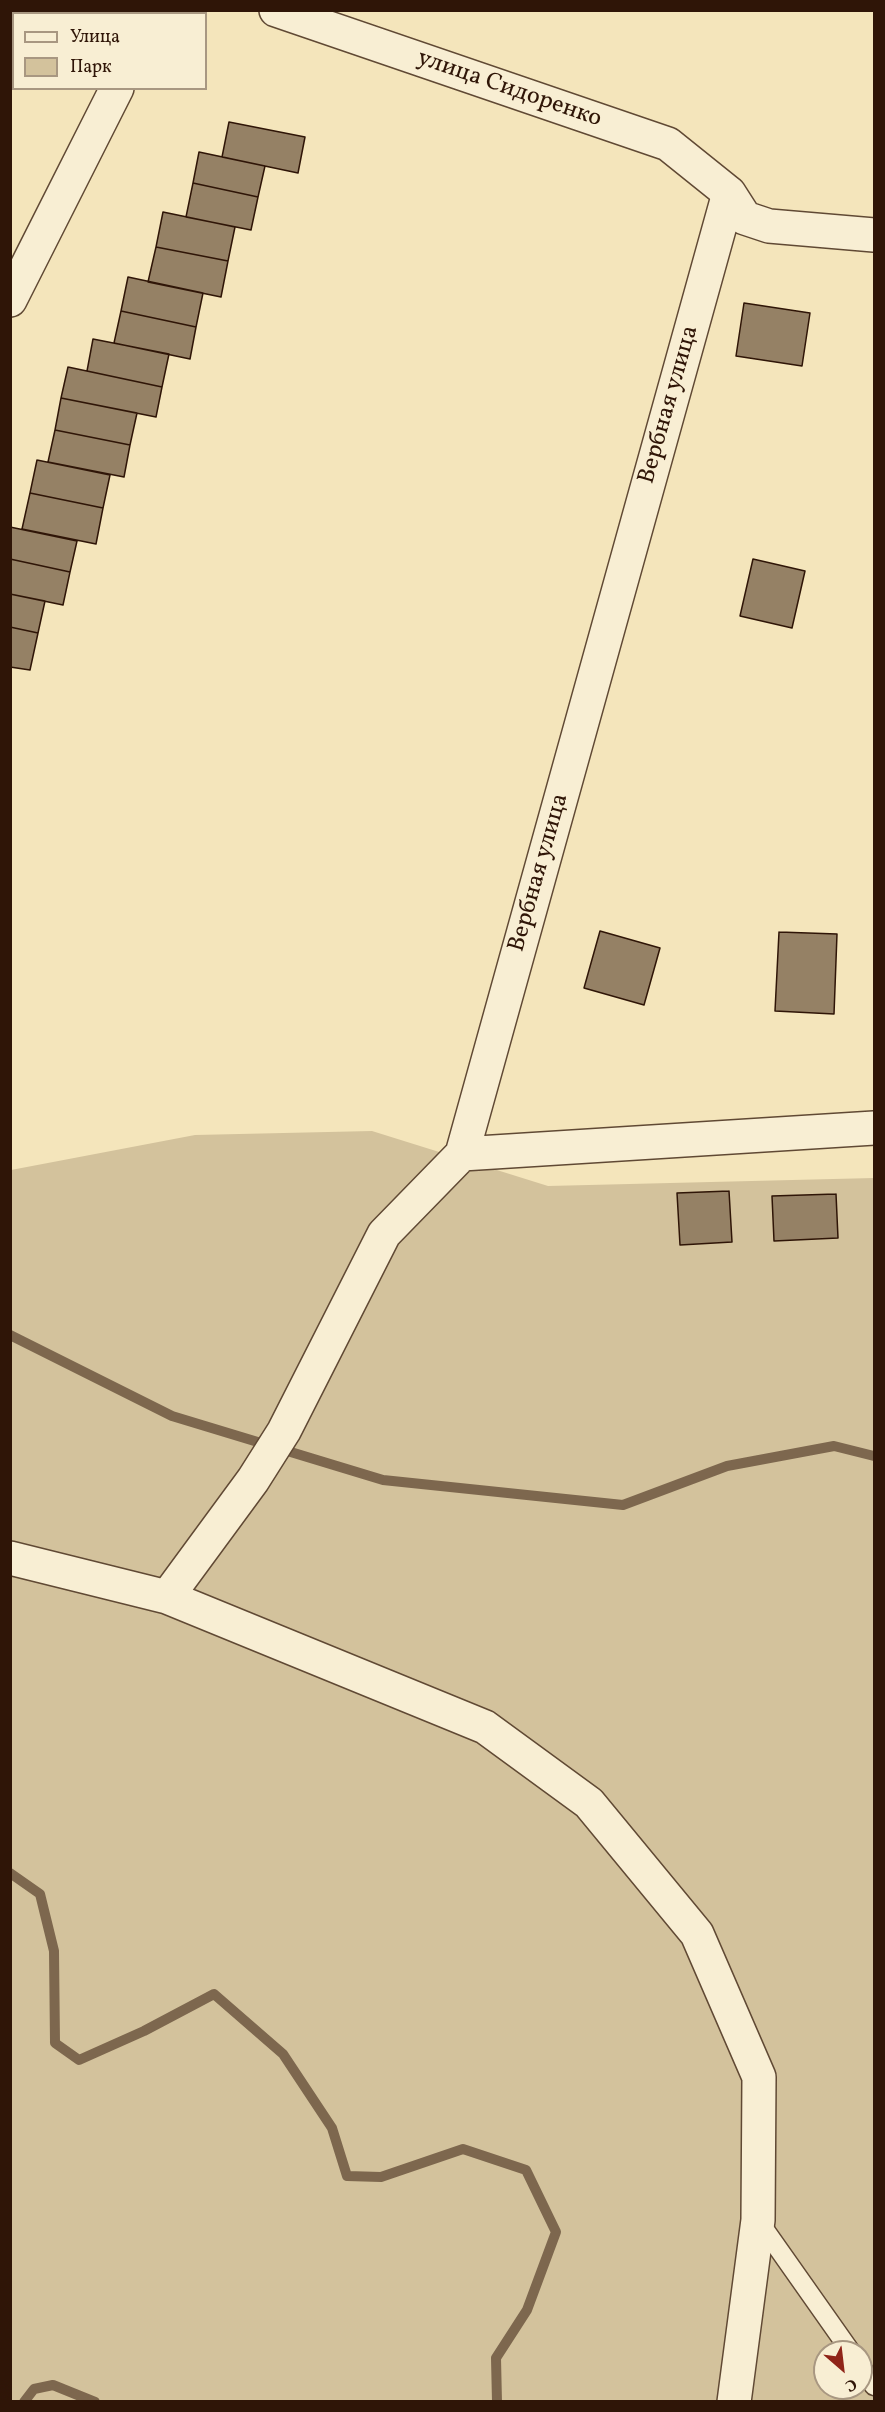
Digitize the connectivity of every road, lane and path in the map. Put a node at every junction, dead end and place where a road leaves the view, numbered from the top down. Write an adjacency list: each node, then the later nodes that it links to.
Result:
1 (276, 10): 3 (street, улица Сидоренко)
2 (116, 90): 5 (street)
3 (729, 193): 4 (street, улица Сидоренко); 7 (street, Вербная улица)
4 (874, 235)
5 (10, 300)
6 (874, 1128): 7 (street)
7 (462, 1154): 9 (street)
8 (10, 1558): 9 (street)
9 (167, 1597): 10 (street)
10 (758, 2220): 11 (lane); 12 (street)
11 (842, 2340)
12 (734, 2402)

